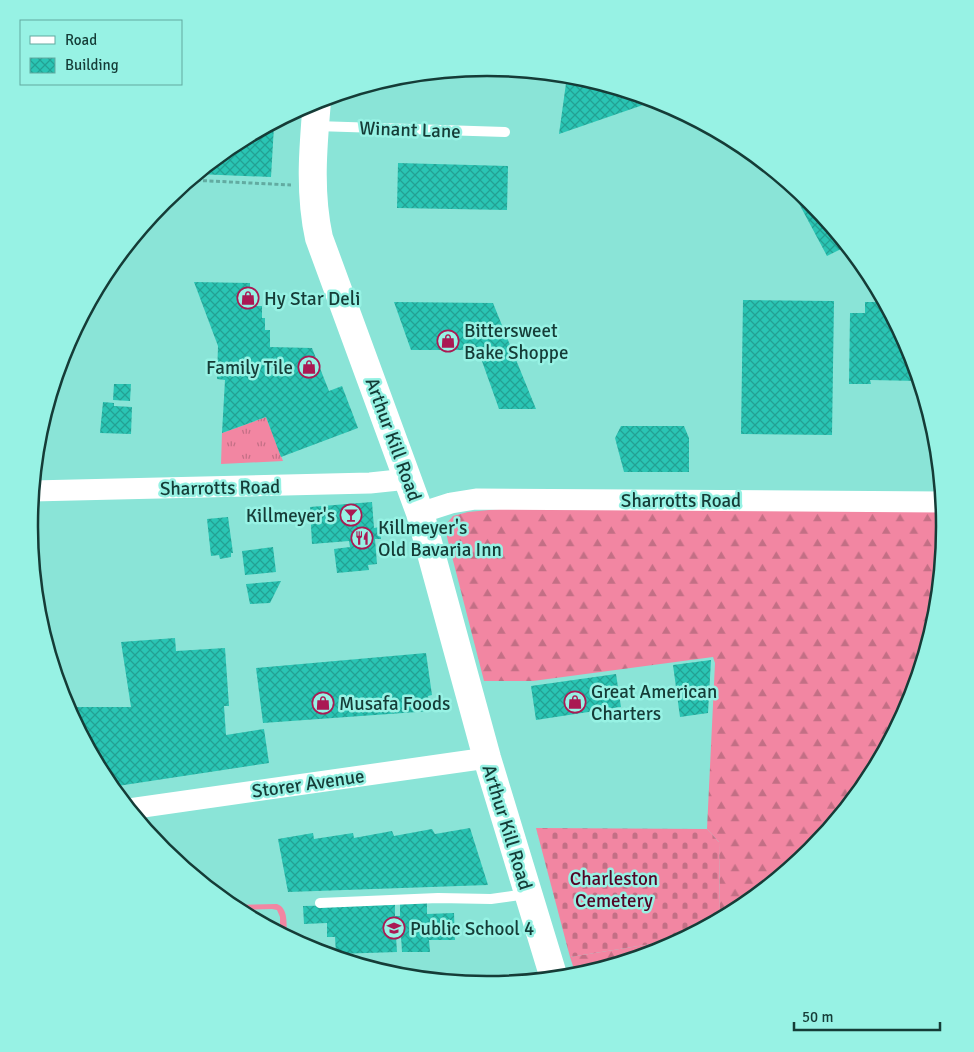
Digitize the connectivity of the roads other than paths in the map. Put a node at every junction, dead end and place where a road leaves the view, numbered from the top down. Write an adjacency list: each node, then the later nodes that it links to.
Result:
1 (316, 113): 2 (lane, Winant Lane); 3 (street, Arthur Kill Road)
2 (505, 132)
3 (408, 479): 4 (street, Sharrotts Road); 6 (street, Arthur Kill Road)
4 (39, 491)
5 (936, 502): 6 (street, Sharrotts Road)
6 (420, 513): 7 (street, Arthur Kill Road)
7 (487, 758): 8 (street, Storer Avenue); 9 (street, Arthur Kill Road)
8 (137, 808)
9 (528, 894): 10 (lane); 11 (street, Arthur Kill Road)
10 (320, 903)
11 (552, 971)

